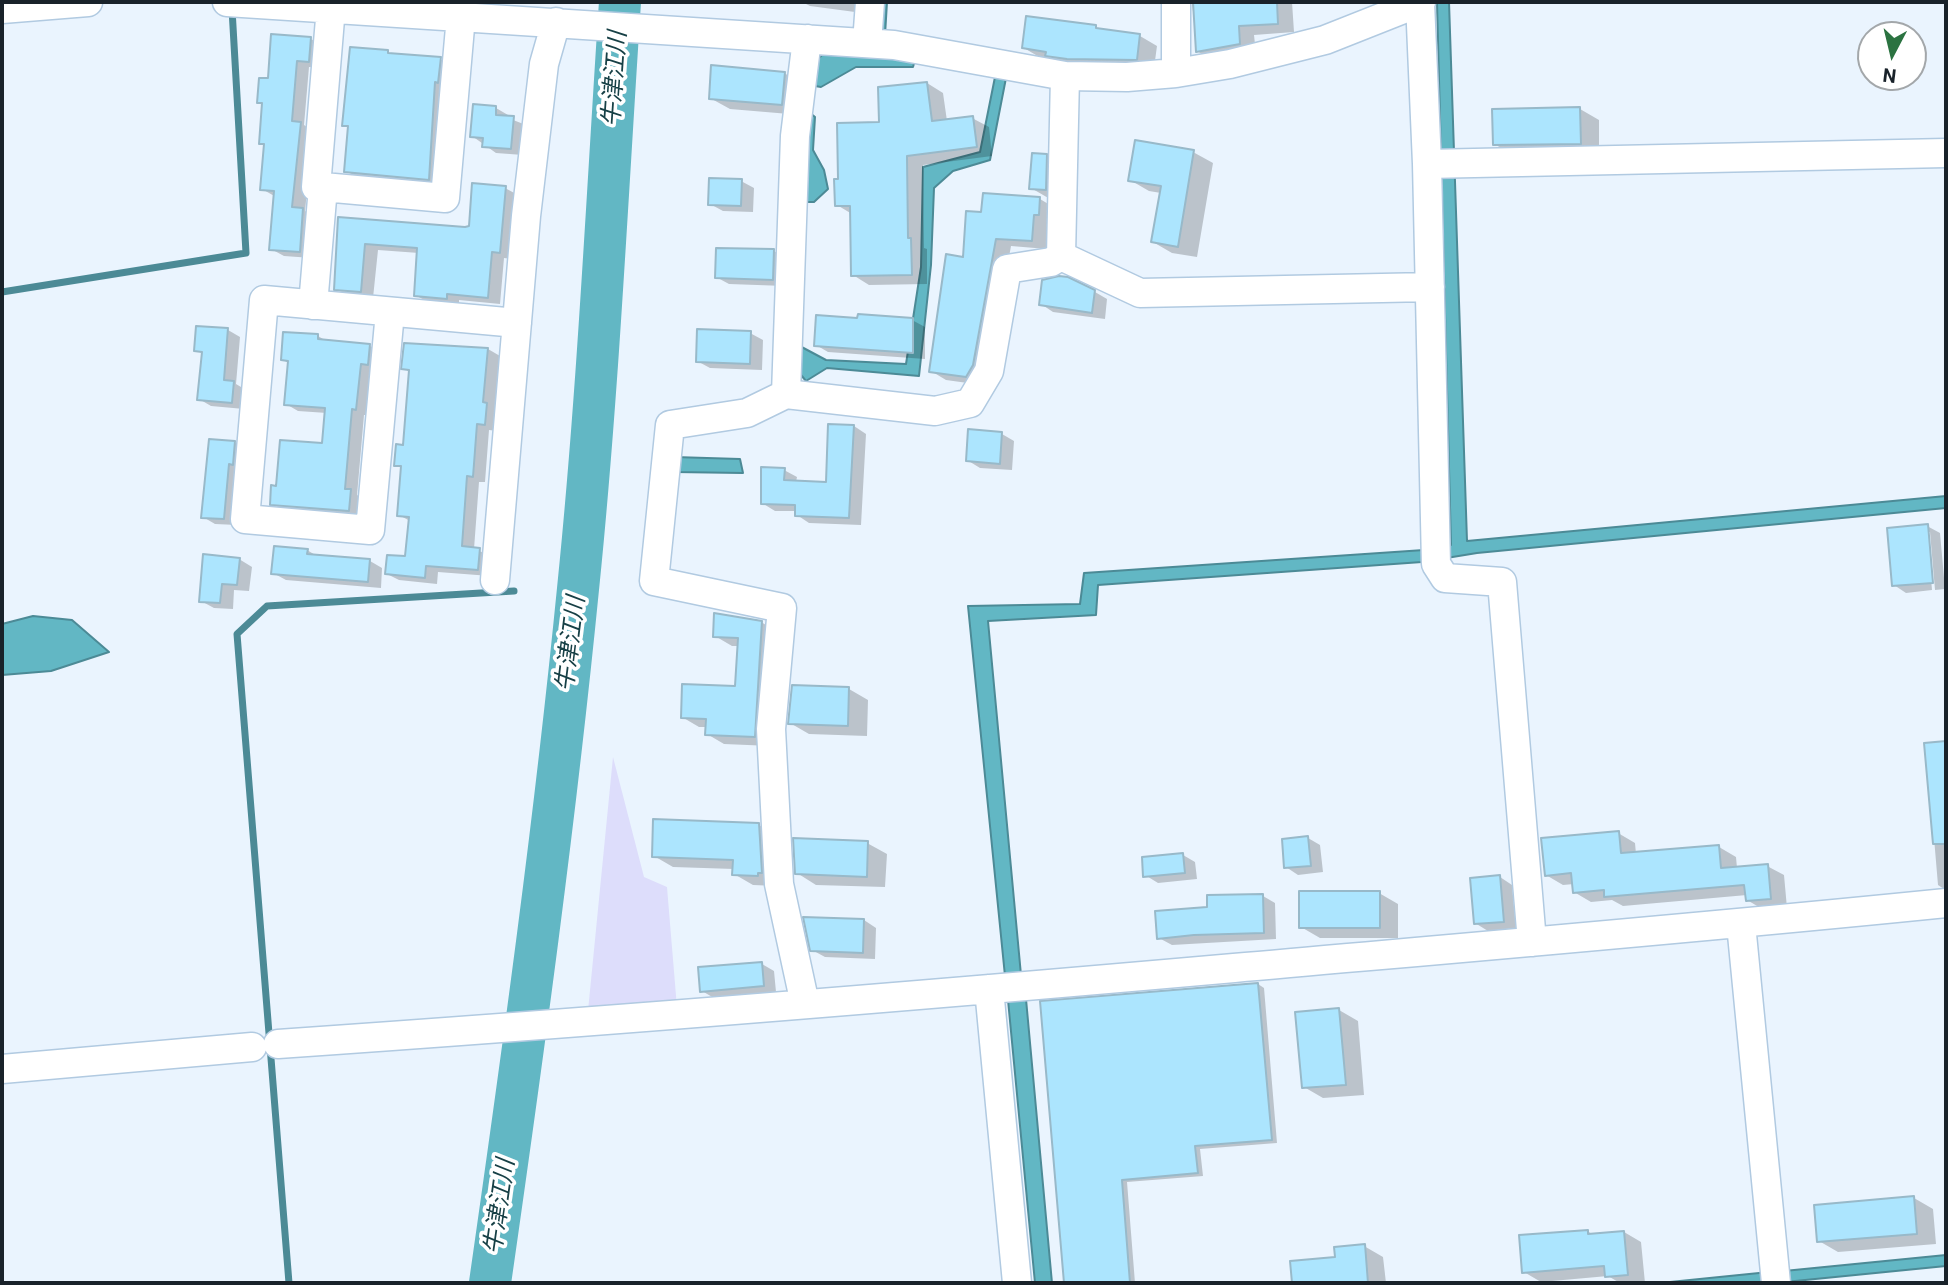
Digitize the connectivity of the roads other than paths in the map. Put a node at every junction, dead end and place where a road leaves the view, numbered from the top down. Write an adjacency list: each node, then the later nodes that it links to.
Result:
1 (88, 2): 7 (street)
2 (238, 2): 6 (street)
3 (870, 2): 11 (street)
4 (1176, 2): 12 (street)
5 (1421, 2): 12 (street); 15 (street)
6 (331, 7): 8 (street); 16 (street)
7 (2, 9)
8 (461, 16): 9 (street); 16 (street)
9 (556, 22): 10 (street); 21 (street)
10 (807, 38): 11 (street); 22 (street)
11 (880, 44): 13 (street)
12 (1176, 73): 13 (street)
13 (1065, 76): 17 (street)
14 (1946, 153): 15 (street)
15 (1427, 164): 18 (street)
16 (323, 187): 19 (street)
17 (1061, 256): 18 (street); 22 (street)
18 (1430, 287): 26 (street)
19 (313, 305): 20 (street); 20 (street)
20 (390, 312): 21 (street)
21 (517, 323): 23 (street)
22 (786, 394): 28 (street)
23 (495, 580)
24 (1946, 904): 25 (street)
25 (1741, 924): 26 (street); 31 (street)
26 (1532, 942): 27 (street)
27 (989, 989): 28 (street); 30 (street)
28 (805, 1004): 29 (street)
29 (2, 1069)
30 (1017, 1283)
31 (1776, 1283)

